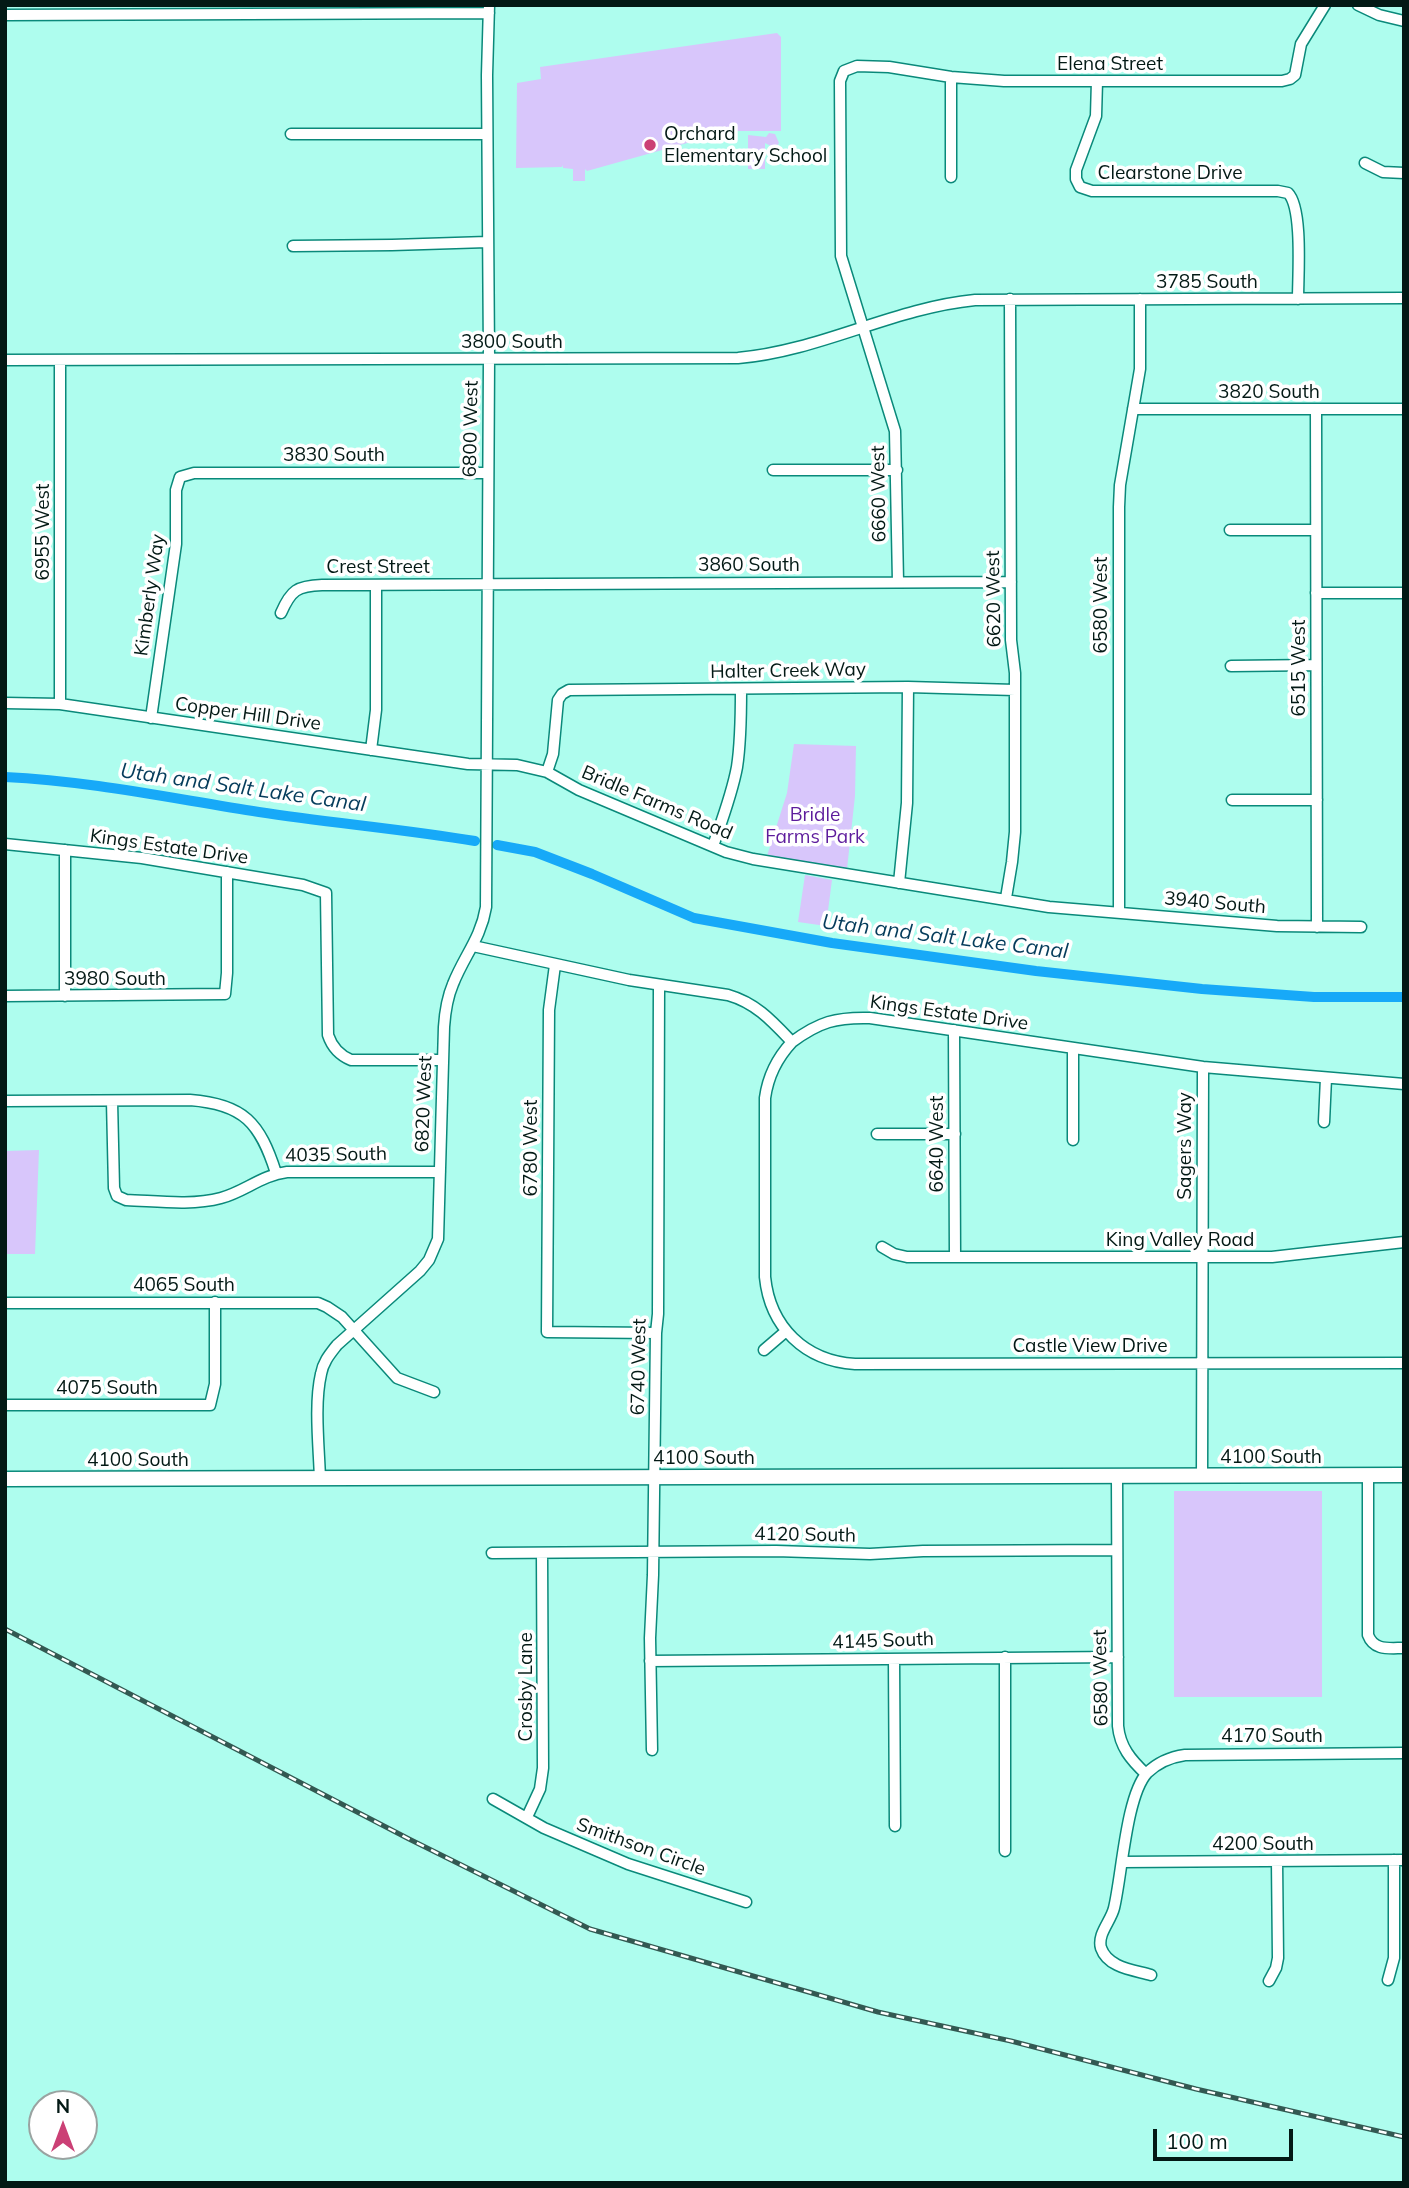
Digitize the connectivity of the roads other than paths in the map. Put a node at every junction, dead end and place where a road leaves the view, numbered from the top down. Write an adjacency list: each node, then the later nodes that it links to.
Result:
1 (1325, 5): 11 (street, Elena Street)
2 (1357, 5): 8 (street)
3 (373, 9): 4 (street); 6 (street)
4 (489, 9): 13 (street, 6800 West)
5 (128, 10): 6 (street); 7 (street)
6 (249, 10)
7 (5, 16)
8 (1404, 21)
9 (847, 68): 10 (street, Elena Street); 23 (street, 6660 West)
10 (951, 77): 11 (street, Elena Street); 16 (street)
11 (1097, 81): 22 (street, Clearstone Drive)
12 (291, 134): 13 (street)
13 (487, 134): 17 (street, 6800 West)
14 (1365, 163): 15 (street)
15 (1404, 173)
16 (951, 177)
17 (487, 242): 18 (street); 24 (street, 6800 West)
18 (293, 246)
19 (1404, 298): 22 (street, 3785 South)
20 (1010, 299): 21 (street, 3785 South); 23 (street, 3800 South); 37 (street, 6620 West)
21 (1140, 299): 22 (street, 3785 South); 27 (street, 6580 West)
22 (1298, 299)
23 (862, 327): 24 (street, 3800 South); 31 (street, 6660 West)
24 (489, 359): 26 (street, 3800 South); 32 (street, 6800 West)
25 (5, 360): 26 (street, 3800 South)
26 (60, 360): 49 (street, 6955 West)
27 (1133, 409): 28 (street, 3820 South); 64 (street, 6580 West)
28 (1316, 409): 29 (street, 3820 South); 35 (street, 6515 West)
29 (1404, 409)
30 (772, 470): 31 (street)
31 (897, 470): 36 (street, 6660 West)
32 (488, 473): 33 (street, 3830 South); 38 (street, 6800 West)
33 (180, 477): 50 (street, Kimberly Way)
34 (1230, 530): 35 (street)
35 (1316, 530): 40 (street, 6515 West)
36 (898, 582): 37 (street, 3860 South); 38 (street, 3860 South)
37 (1011, 582): 47 (street, 6620 West)
38 (488, 583): 39 (street, Crest Street); 52 (street, 6800 West)
39 (376, 585): 42 (street, Crest Street); 51 (street)
40 (1316, 593): 41 (street); 43 (street, 6515 West)
41 (1404, 593)
42 (281, 612)
43 (1316, 665): 44 (street); 55 (street, 6515 West)
44 (1231, 666)
45 (908, 687): 46 (street, Halter Creek Way); 47 (street, Halter Creek Way); 61 (street)
46 (741, 690): 53 (street, Halter Creek Way); 57 (street)
47 (1015, 690): 62 (street, 6620 West)
48 (5, 703): 49 (street, Copper Hill Drive)
49 (60, 704): 50 (street, Copper Hill Drive)
50 (151, 718): 51 (street, Copper Hill Drive)
51 (371, 750): 52 (street, Copper Hill Drive)
52 (486, 765): 53 (street, Bridle Farms Road); 59 (street, 6800 West)
53 (547, 772): 57 (street, Bridle Farms Road)
54 (1232, 800): 55 (street)
55 (1317, 800): 65 (street, 6515 West)
56 (5, 844): 58 (street, Kings Estate Drive)
57 (713, 846): 61 (street, Bridle Farms Road)
58 (65, 850): 60 (street, Kings Estate Drive); 71 (street)
59 (486, 853): 67 (street, 6820 West)
60 (228, 872): 71 (street, 3980 South); 75 (street, Kings Estate Drive)
61 (899, 883): 62 (street, Bridle Farms Road)
62 (1006, 898): 63 (street, Bridle Farms Road)
63 (1067, 909): 64 (street, 3940 South)
64 (1119, 912): 65 (street, 3940 South)
65 (1317, 927): 66 (street, 3940 South)
66 (1361, 927)
67 (474, 946): 68 (street); 75 (street, 6820 West)
68 (555, 965): 69 (street); 95 (street, 6780 West)
69 (659, 985): 73 (street); 95 (street, 6740 West)
70 (5, 996): 71 (street, 3980 South)
71 (65, 996)
72 (954, 1030): 73 (street, Kings Estate Drive); 74 (street, Kings Estate Drive); 83 (street, 6640 West)
73 (792, 1042): 94 (street, Castle View Drive)
74 (1073, 1048): 76 (street, Kings Estate Drive); 84 (street)
75 (443, 1060): 85 (street, 6820 West)
76 (1203, 1067): 77 (street, Kings Estate Drive); 89 (street, Sagers Way)
77 (1326, 1078): 78 (street, Kings Estate Drive); 81 (street)
78 (1404, 1084)
79 (5, 1101): 80 (street)
80 (112, 1101): 86 (street); 86 (street, 4035 South)
81 (1324, 1122)
82 (877, 1134): 83 (street)
83 (954, 1134): 90 (street, 6640 West)
84 (1073, 1140)
85 (440, 1172): 86 (street, 4035 South); 93 (street, 6820 West)
86 (276, 1173)
87 (1404, 1242): 89 (street, King Valley Road)
88 (882, 1247): 90 (street, King Valley Road)
89 (1203, 1257): 90 (street, King Valley Road); 97 (street, Sagers Way)
90 (955, 1258)
91 (215, 1302): 92 (street, 4065 South); 93 (street, 4065 South); 100 (street, 4075 South)
92 (5, 1303)
93 (353, 1330): 99 (street, 4065 South); 107 (street, 6820 West)
94 (785, 1332): 96 (street); 97 (street, Castle View Drive)
95 (656, 1333): 105 (street, 6740 West)
96 (764, 1350)
97 (1202, 1363): 98 (street, Castle View Drive); 104 (street, Sagers Way)
98 (1404, 1363)
99 (434, 1392)
100 (5, 1405)
101 (1368, 1475): 102 (main road, 4100 South); 104 (main road, 4100 South); 112 (street)
102 (1404, 1475)
103 (1117, 1477): 104 (main road, 4100 South); 105 (main road, 4100 South); 108 (street, 6580 West)
104 (1202, 1477)
105 (654, 1478): 107 (main road, 4100 South); 109 (street, 6740 West)
106 (5, 1479): 107 (main road, 4100 South)
107 (320, 1479)
108 (1117, 1550): 109 (street, 4120 South); 114 (street, 6580 West)
109 (653, 1552): 111 (street, 4120 South); 116 (street, 6740 West)
110 (492, 1553): 111 (street, 4120 South)
111 (542, 1553): 121 (street, Crosby Lane)
112 (1404, 1648)
113 (1005, 1657): 114 (street, 4145 South); 115 (street, 4145 South); 123 (street)
114 (1118, 1657): 119 (street, 6580 West)
115 (894, 1659): 116 (street, 4145 South); 122 (street)
116 (650, 1661): 117 (street, 6740 West)
117 (652, 1750)
118 (1404, 1753): 119 (street, 4170 South)
119 (1146, 1774): 126 (street)
120 (493, 1799): 121 (street, Smithson Circle)
121 (527, 1817): 127 (street, Smithson Circle)
122 (895, 1826)
123 (1005, 1852)
124 (1399, 1860): 125 (street, 4200 South); 129 (street)
125 (1277, 1861): 126 (street, 4200 South); 130 (street)
126 (1122, 1862): 128 (street)
127 (746, 1902)
128 (1151, 1975)
129 (1388, 1980)
130 (1269, 1981)

